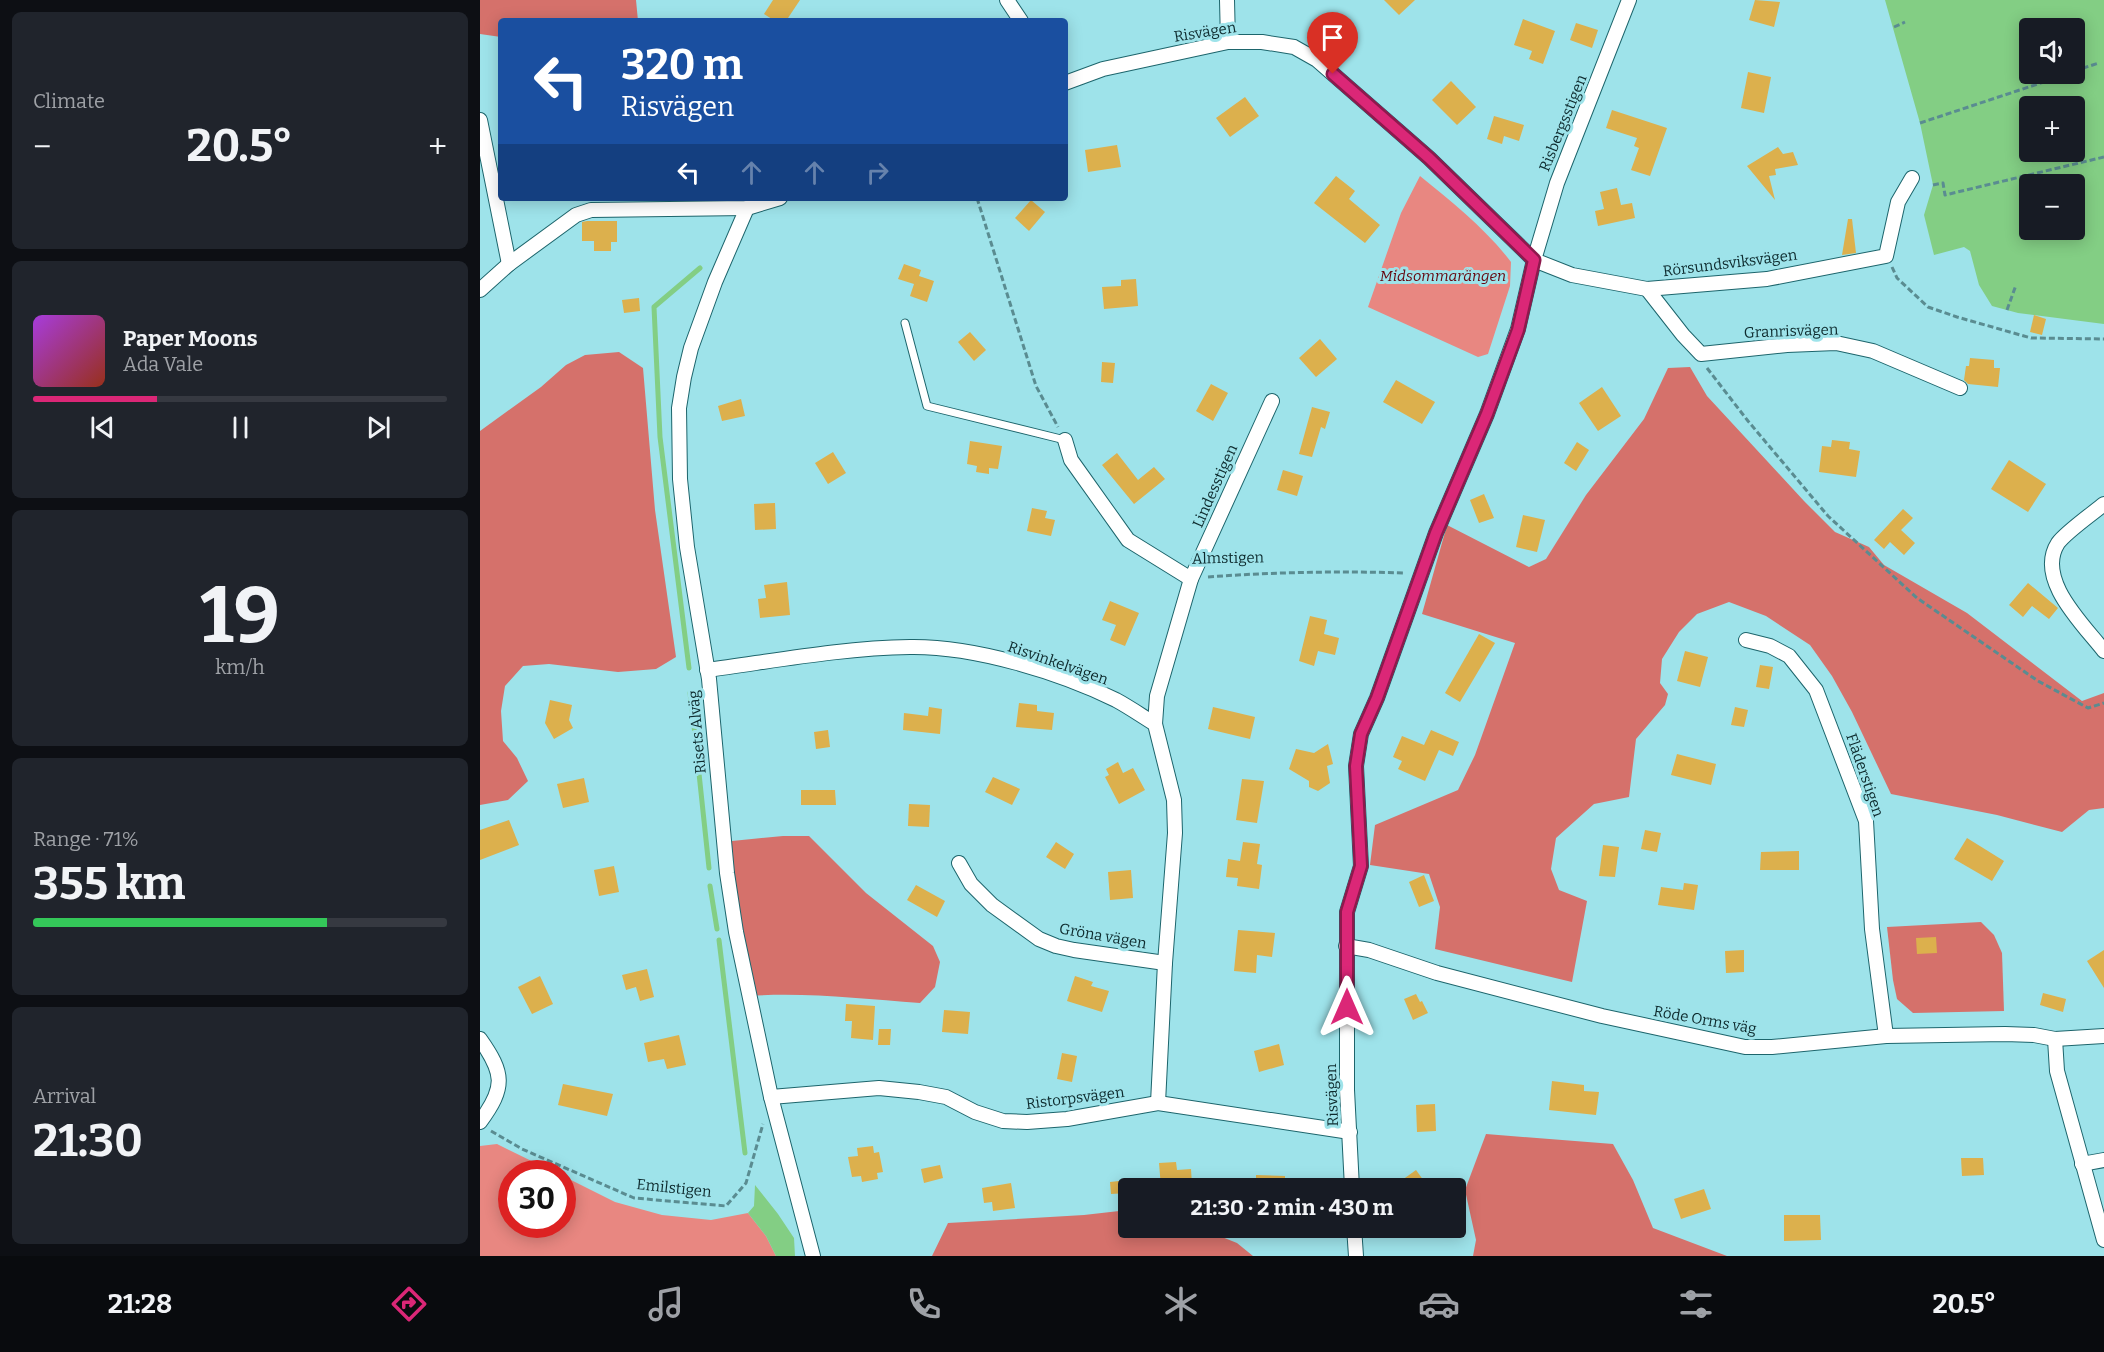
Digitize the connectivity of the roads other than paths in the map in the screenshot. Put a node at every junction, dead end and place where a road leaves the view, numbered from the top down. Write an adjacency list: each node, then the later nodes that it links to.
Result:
1 (1007, 0): 4 (street)
2 (1227, 0): 5 (street)
3 (1629, 0): 11 (street, Risbergsstigen)
4 (1019, 18)
5 (1228, 42): 6 (street, Risvägen); 11 (street, Risvägen)
6 (1068, 82)
7 (480, 120): 12 (street)
8 (1912, 178): 13 (street, Rörsundsviksvägen)
9 (770, 201): 10 (street)
10 (747, 208): 12 (street); 23 (street, Risets Alväg)
11 (1534, 260): 13 (street, Rörsundsviksvägen); 26 (street, Risvägen)
12 (509, 264): 14 (street)
13 (1647, 289): 16 (street, Granrisvägen)
14 (480, 290)
15 (905, 323): 18 (lane)
16 (1960, 388)
17 (1272, 401): 20 (street, Lindesstigen)
18 (1065, 440): 20 (street, Almstigen)
19 (2104, 504): 22 (street)
20 (1191, 579): 24 (street, Lindesstigen)
21 (1746, 640): 28 (street, Fläderstigen)
22 (2104, 651)
23 (707, 669): 24 (street, Risvinkelvägen); 32 (street, Risets Alväg)
24 (1155, 724): 27 (street)
25 (959, 864): 27 (street, Gröna vägen)
26 (1346, 946): 28 (street, Röde Orms väg); 35 (street, Risvägen)
27 (1165, 963): 33 (street)
28 (1886, 1036): 31 (street, Röde Orms väg)
29 (2104, 1036): 31 (street, Röde Orms väg)
30 (480, 1039): 34 (street)
31 (2055, 1039): 37 (street)
32 (771, 1096): 33 (street, Ristorpsvägen); 41 (street, Risets Alväg)
33 (1158, 1103): 35 (street, Ristorpsvägen)
34 (484, 1126)
35 (1350, 1131): 38 (street, Risvägen)
36 (2104, 1160): 37 (street)
37 (2082, 1164): 40 (street)
38 (1352, 1178)
39 (1355, 1238): 42 (street)
40 (2104, 1240)
41 (813, 1256)
42 (1356, 1256)

